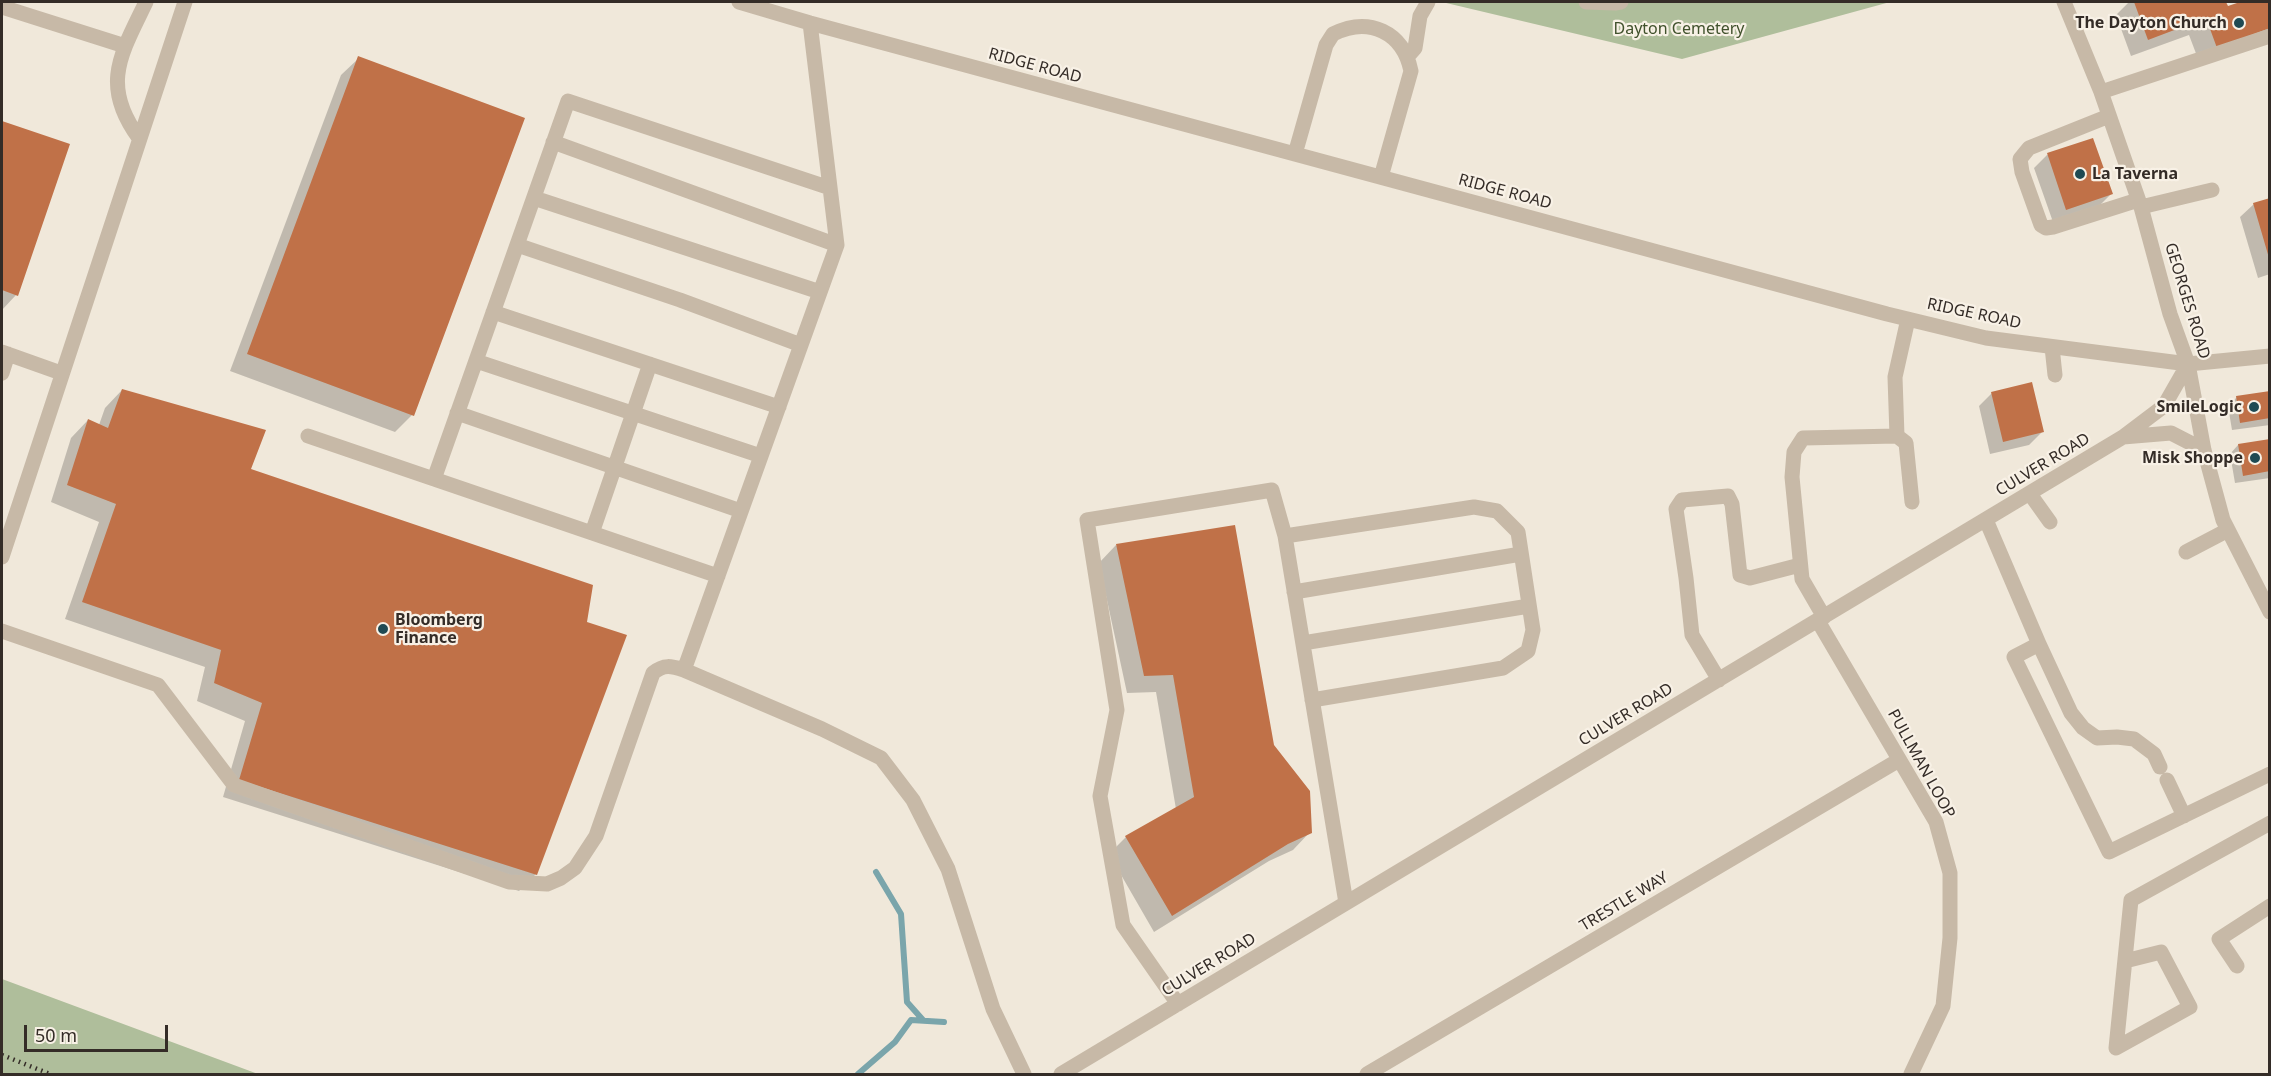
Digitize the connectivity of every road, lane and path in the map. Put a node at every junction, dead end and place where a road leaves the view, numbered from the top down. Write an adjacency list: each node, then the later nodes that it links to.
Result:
1 (146, 2): 11 (street)
2 (185, 2): 15 (street)
3 (740, 2): 9 (street, RIDGE ROAD)
4 (1428, 2): 12 (street)
5 (1586, 2): 6 (street)
6 (1622, 2)
7 (2064, 2): 13 (street, GEORGES ROAD)
8 (2, 7): 11 (street)
9 (810, 23): 17 (street, RIDGE ROAD); 19 (street)
10 (2270, 36): 13 (street)
11 (125, 46): 15 (street)
12 (1408, 56): 17 (street); 18 (street)
13 (2101, 92): 14 (street, GEORGES ROAD)
14 (2109, 116): 22 (street, GEORGES ROAD); 22 (street)
15 (139, 138): 36 (street)
16 (553, 142): 19 (street); 21 (street); 24 (street)
17 (1295, 154): 18 (street, RIDGE ROAD)
18 (1381, 177): 27 (street, RIDGE ROAD)
19 (830, 188): 24 (street)
20 (2212, 190): 22 (street)
21 (534, 198): 23 (street); 25 (street)
22 (2140, 203): 34 (street, GEORGES ROAD)
23 (517, 244): 26 (street); 28 (street)
24 (837, 245): 25 (street)
25 (820, 292): 28 (street)
26 (493, 312): 32 (street); 33 (street)
27 (1908, 319): 29 (street, RIDGE ROAD); 42 (street)
28 (801, 345): 38 (street)
29 (2052, 347): 34 (street, RIDGE ROAD); 37 (street)
30 (4, 353): 35 (street); 36 (street)
31 (2270, 356): 34 (street, RIDGE ROAD)
32 (476, 361): 39 (street); 40 (street)
33 (650, 364): 38 (street); 40 (street)
34 (2188, 364): 43 (street, CULVER ROAD); 44 (street, GEORGES ROAD)
35 (2, 373)
36 (61, 373): 58 (street)
37 (2055, 375)
38 (779, 406): 45 (street)
39 (457, 413): 46 (street); 47 (street)
40 (633, 413): 45 (street); 46 (street)
41 (308, 436): 47 (street)
42 (1897, 436): 49 (street); 59 (street, PULLMAN LOOP)
43 (2123, 437): 44 (street); 48 (street, CULVER ROAD)
44 (2204, 450): 53 (street, GEORGES ROAD)
45 (761, 456): 50 (street)
46 (615, 466): 50 (street); 54 (street)
47 (434, 479): 54 (street)
48 (2030, 494): 51 (street, CULVER ROAD); 52 (street)
49 (1912, 502)
50 (741, 511): 60 (street)
51 (1986, 520): 64 (street, CULVER ROAD); 67 (street)
52 (2050, 522)
53 (2228, 530): 56 (street); 63 (street, GEORGES ROAD)
54 (592, 533): 60 (street)
55 (1285, 536): 57 (street); 61 (street); 79 (street)
56 (2186, 552)
57 (1521, 554): 61 (street); 62 (street)
58 (2, 557)
59 (1800, 565): 64 (street, PULLMAN LOOP); 69 (street)
60 (718, 576): 68 (street)
61 (1294, 592): 66 (street)
62 (1529, 606): 66 (street); 70 (street)
63 (2270, 612)
64 (1821, 619): 69 (street, CULVER ROAD); 71 (street, PULLMAN LOOP)
65 (2, 631): 68 (street)
66 (1303, 643): 70 (street)
67 (2039, 644): 73 (street); 73 (street)
68 (684, 670): 80 (street)
69 (1719, 680): 75 (street, CULVER ROAD)
70 (1312, 700): 75 (street)
71 (1899, 760): 82 (street, TRESTLE WAY); 83 (street, PULLMAN LOOP)
72 (2270, 774): 73 (street)
73 (2184, 816)
74 (2270, 823): 77 (street)
75 (1346, 903): 79 (street, CULVER ROAD)
76 (2270, 906): 78 (street)
77 (2125, 961): 77 (street)
78 (2236, 966)
79 (1178, 1004): 81 (street, CULVER ROAD)
80 (1024, 1074)
81 (1061, 1074)
82 (1367, 1074)
83 (1911, 1074)

